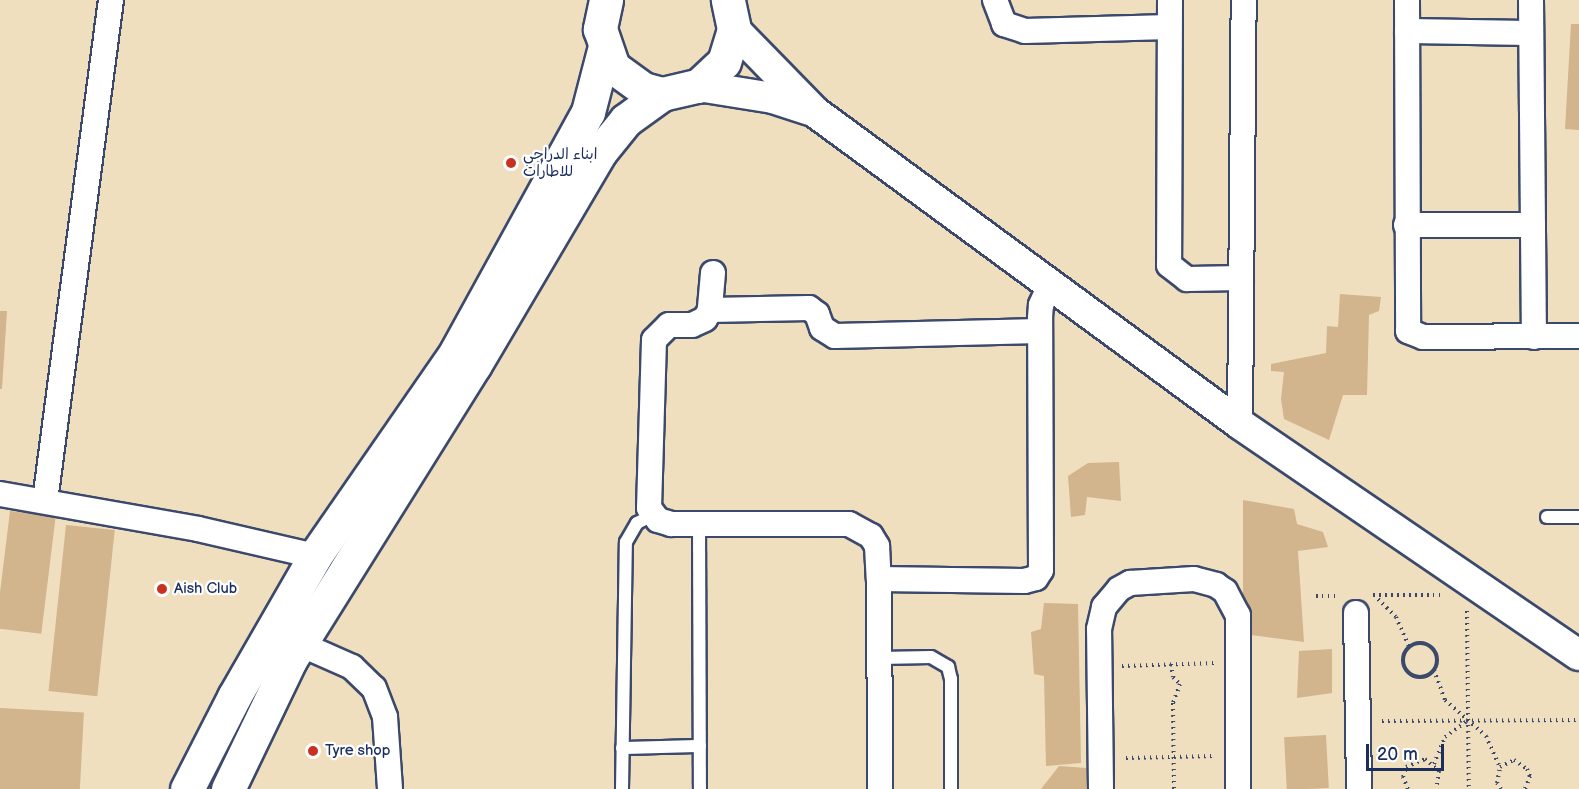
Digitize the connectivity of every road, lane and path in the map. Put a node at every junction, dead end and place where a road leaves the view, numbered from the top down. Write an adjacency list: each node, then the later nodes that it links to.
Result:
1 (111, 0): 27 (street)
2 (586, 0): 9 (main road)
3 (995, 0): 10 (street)
4 (1170, 0): 10 (street)
5 (1244, 0): 19 (street)
6 (1407, 0): 11 (street)
7 (1531, 0): 12 (street)
8 (731, 9): 13 (main road); 15 (street)
9 (603, 26): 14 (main road); 32 (main road)
10 (1169, 27): 19 (street)
11 (1407, 32): 12 (street); 16 (street)
12 (1531, 33): 17 (street)
13 (698, 86): 14 (main road); 15 (street)
14 (662, 94): 39 (main road)
15 (814, 112): 20 (street)
16 (1406, 225): 17 (street); 24 (street)
17 (1533, 225): 24 (street)
18 (713, 273): 21 (street)
19 (1241, 278): 25 (street)
20 (1051, 283): 22 (street); 25 (street)
21 (710, 309): 22 (street); 28 (street)
22 (1040, 331): 33 (street)
23 (1579, 336): 24 (street)
24 (1534, 337)
25 (1240, 424): 36 (street)
26 (0, 494): 27 (street)
27 (45, 501): 32 (street)
28 (653, 515): 31 (street); 51 (lane)
29 (1547, 517): 30 (lane)
30 (1579, 517)
31 (699, 524): 33 (street); 50 (lane)
32 (315, 556): 57 (main road)
33 (879, 579): 42 (street)
34 (1372, 595): 35 (path); 38 (path); 40 (path)
35 (1443, 595)
36 (1492, 595): 41 (street); 49 (path)
37 (1316, 596): 38 (path)
38 (1356, 601): 48 (street)
39 (300, 644): 58 (main road); 59 (street)
40 (1409, 646): 46 (path); 46 (path)
41 (1579, 655)
42 (879, 658): 62 (street); 63 (lane)
43 (1239, 662): 44 (path); 45 (street); 52 (street)
44 (1171, 664): 45 (path); 53 (path)
45 (1100, 667): 54 (street)
46 (1434, 670): 49 (path)
47 (1579, 720): 49 (path)
48 (1358, 721): 49 (path); 67 (street)
49 (1468, 721): 55 (path); 56 (path); 70 (path)
50 (700, 746): 51 (lane); 61 (lane)
51 (622, 748): 60 (lane)
52 (1239, 756): 53 (path); 66 (street)
53 (1173, 757): 54 (path); 65 (path)
54 (1101, 758): 64 (street)
55 (1434, 764): 68 (path); 69 (path)
56 (1500, 767): 71 (path); 72 (path)
57 (187, 789)
58 (228, 789)
59 (390, 789)
60 (622, 789)
61 (700, 789)
62 (880, 789)
63 (951, 789)
64 (1101, 789)
65 (1174, 789)
66 (1239, 789)
67 (1359, 789)
68 (1408, 789)
69 (1436, 789)
70 (1469, 789)
71 (1501, 789)
72 (1525, 789)

